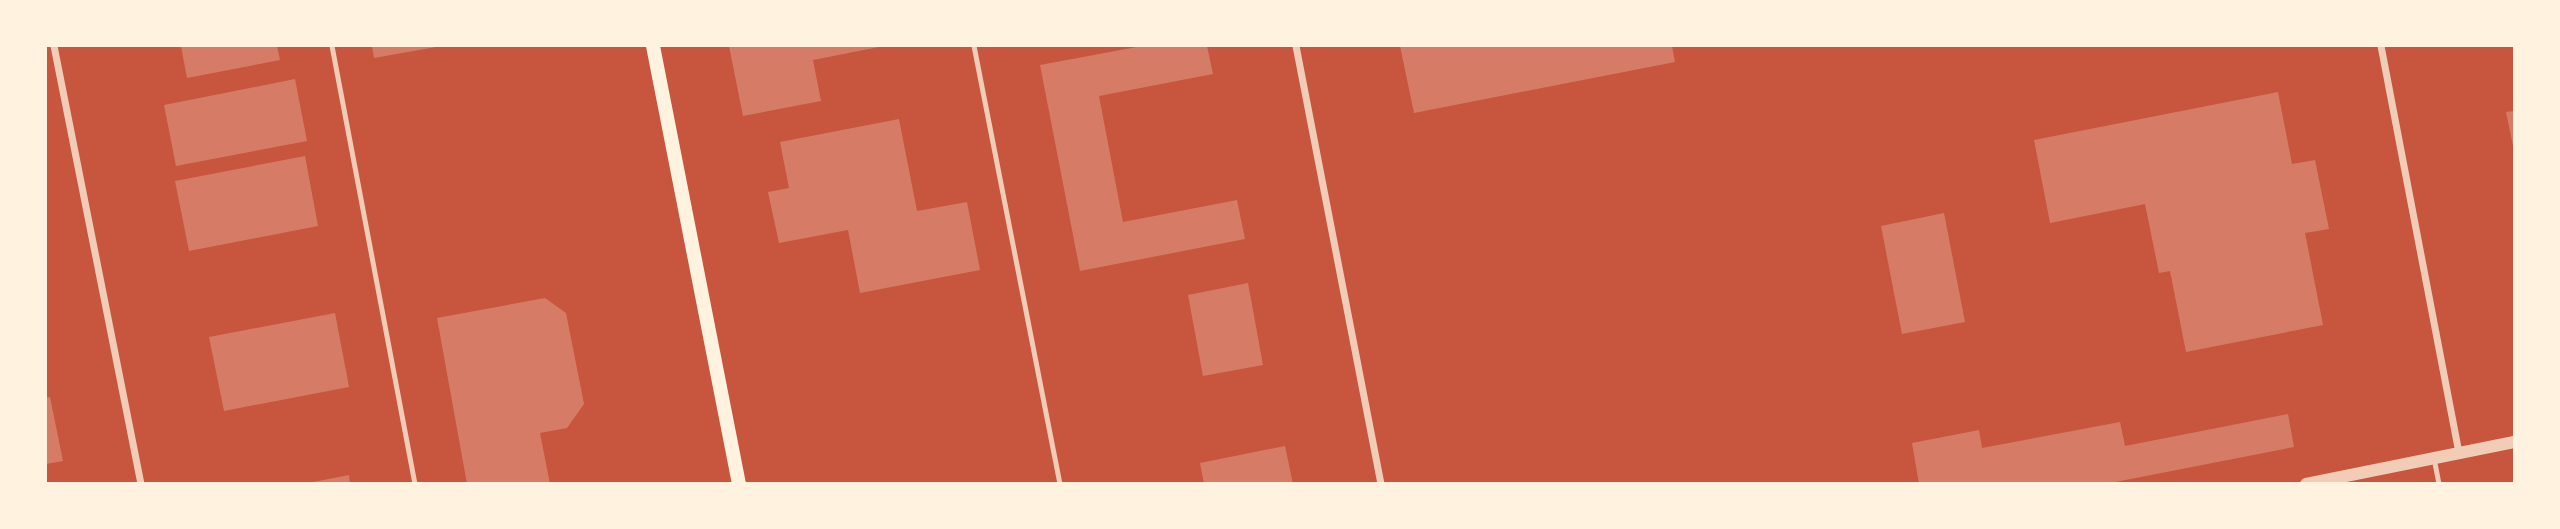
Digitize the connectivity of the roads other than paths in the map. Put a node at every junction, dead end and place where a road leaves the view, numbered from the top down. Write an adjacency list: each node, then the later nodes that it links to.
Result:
1 (54, 46): 10 (street)
2 (332, 46): 11 (lane)
3 (653, 46): 12 (main road)
4 (974, 46): 13 (lane)
5 (1296, 46): 14 (street)
6 (2381, 46): 8 (street)
7 (2515, 442): 8 (street)
8 (2459, 453): 9 (street)
9 (2434, 458): 15 (street); 16 (lane)
10 (141, 484)
11 (415, 484)
12 (739, 484)
13 (1060, 484)
14 (1381, 484)
15 (2306, 484)
16 (2439, 484)

